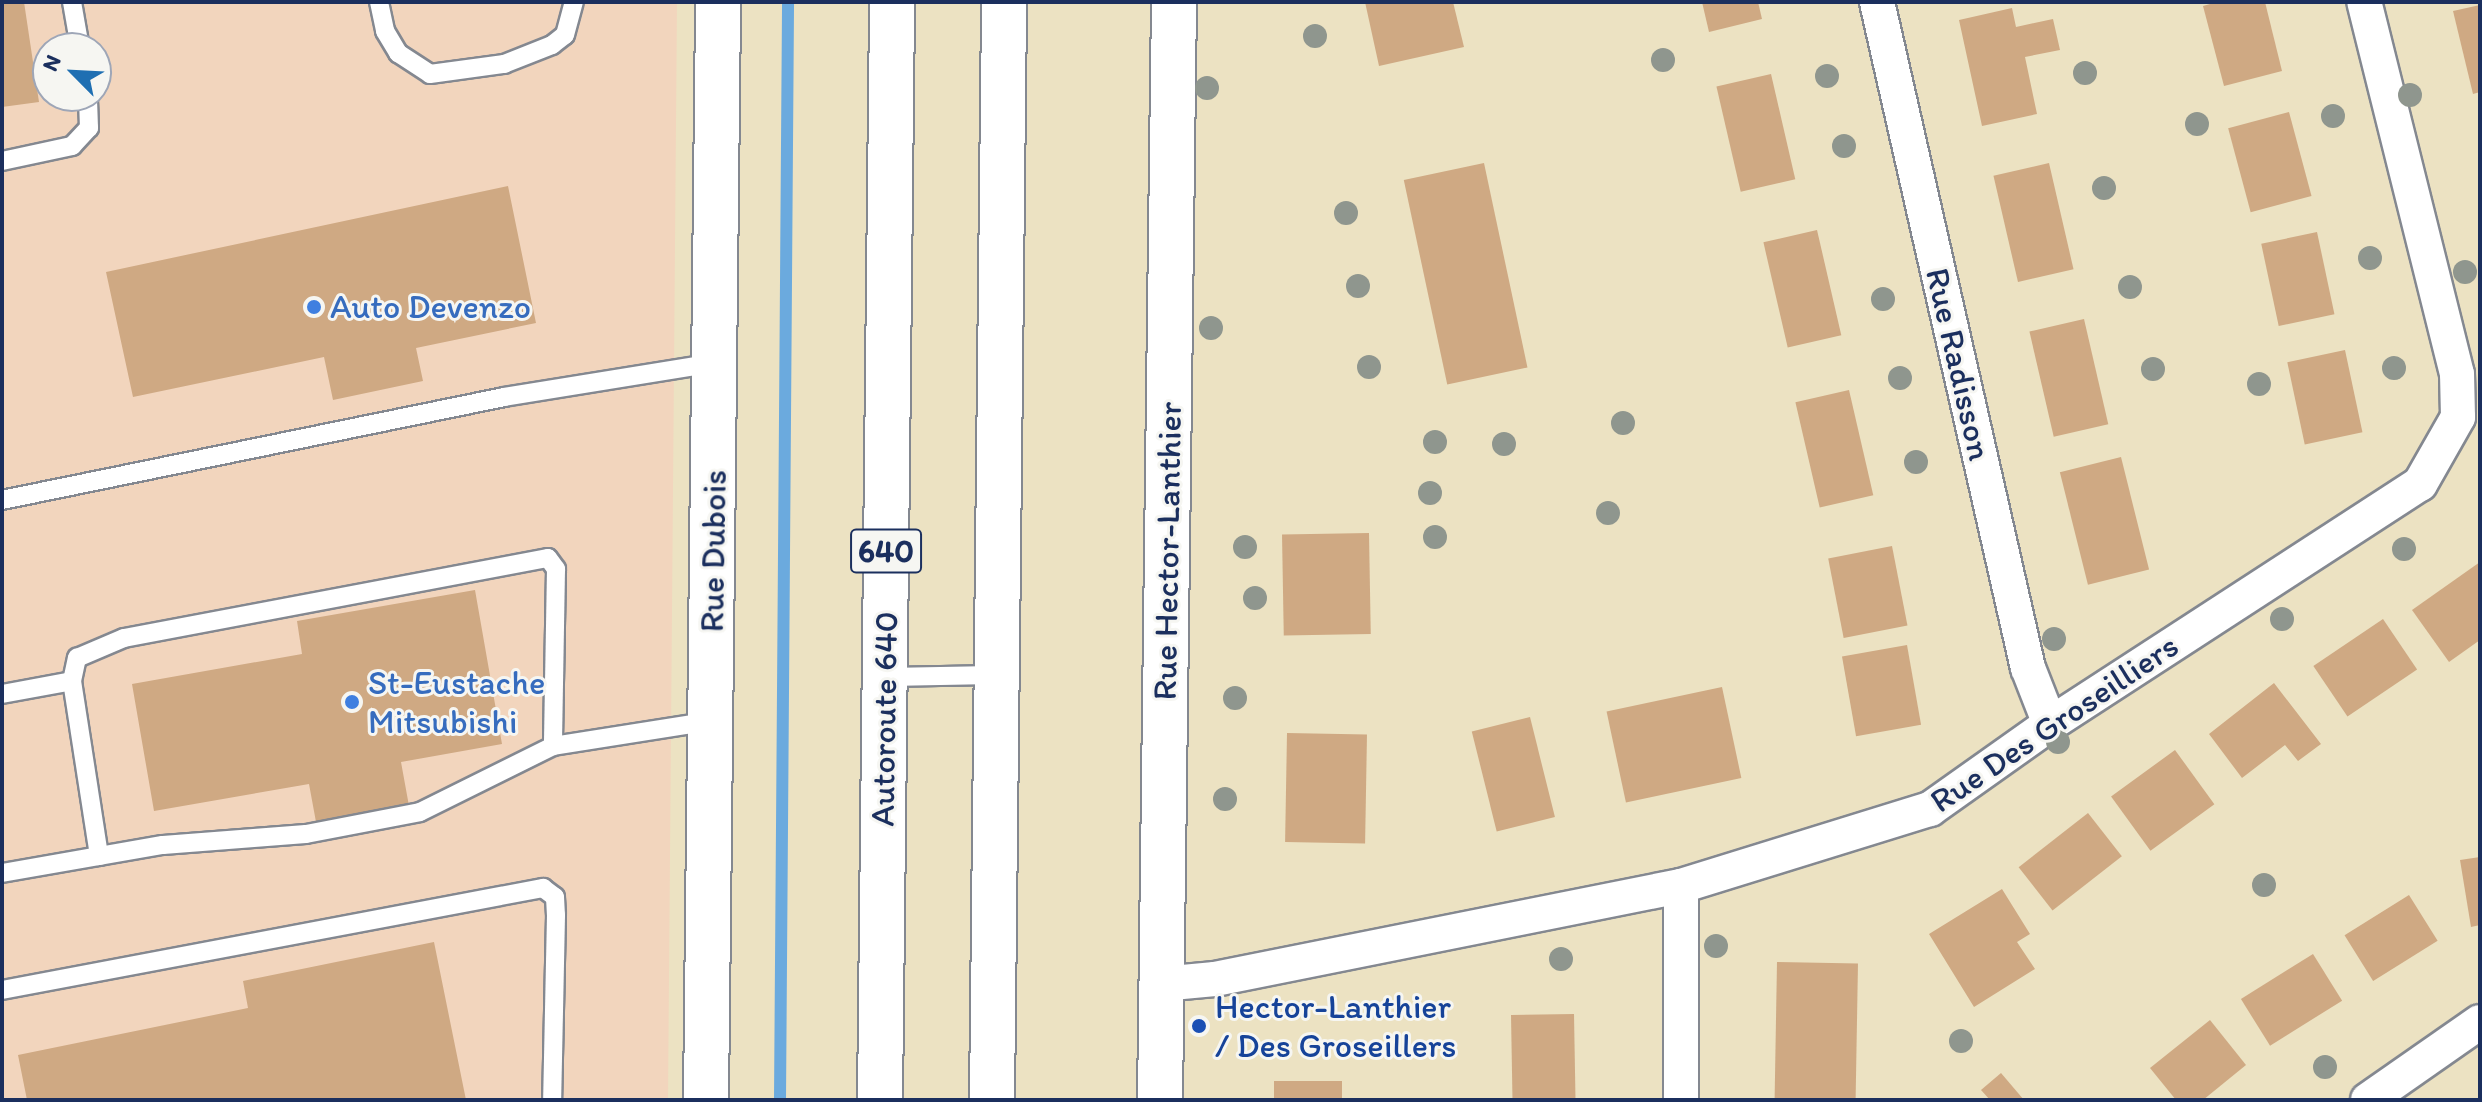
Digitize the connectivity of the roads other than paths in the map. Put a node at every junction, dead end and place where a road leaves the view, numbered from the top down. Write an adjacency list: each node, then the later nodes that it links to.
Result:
1 (72, 2): 10 (lane)
2 (379, 2): 3 (lane)
3 (574, 2)
4 (718, 2): 13 (main road, Rue Dubois)
5 (892, 2): 16 (main road, Autoroute 640 / 640)
6 (1004, 2): 15 (main road)
7 (1174, 2): 25 (main road, Rue Hector-Lanthier)
8 (1877, 2): 20 (street, Rue Radisson)
9 (2364, 2): 20 (street, Rue Des Groseilliers)
10 (77, 32)
11 (88, 112): 12 (lane)
12 (2, 161)
13 (715, 363): 14 (lane); 19 (main road, Rue Dubois)
14 (2, 500)
15 (997, 675): 16 (lane); 31 (main road)
16 (884, 677): 30 (main road, Autoroute 640 / 640)
17 (72, 681): 18 (lane); 21 (lane); 22 (lane)
18 (2, 694)
19 (711, 721): 21 (lane); 29 (main road, Rue Dubois)
20 (2050, 724): 24 (street, Rue Des Groseilliers)
21 (553, 746): 22 (lane)
22 (99, 856): 23 (lane)
23 (2, 873)
24 (1681, 886): 25 (street, Rue Des Groseilliers); 33 (street)
25 (1161, 984): 32 (main road, Rue Hector-Lanthier)
26 (2, 990): 28 (lane)
27 (2480, 1022): 34 (street)
28 (552, 1100)
29 (706, 1100)
30 (880, 1100)
31 (992, 1100)
32 (1160, 1100)
33 (1681, 1100)
34 (2368, 1100)

